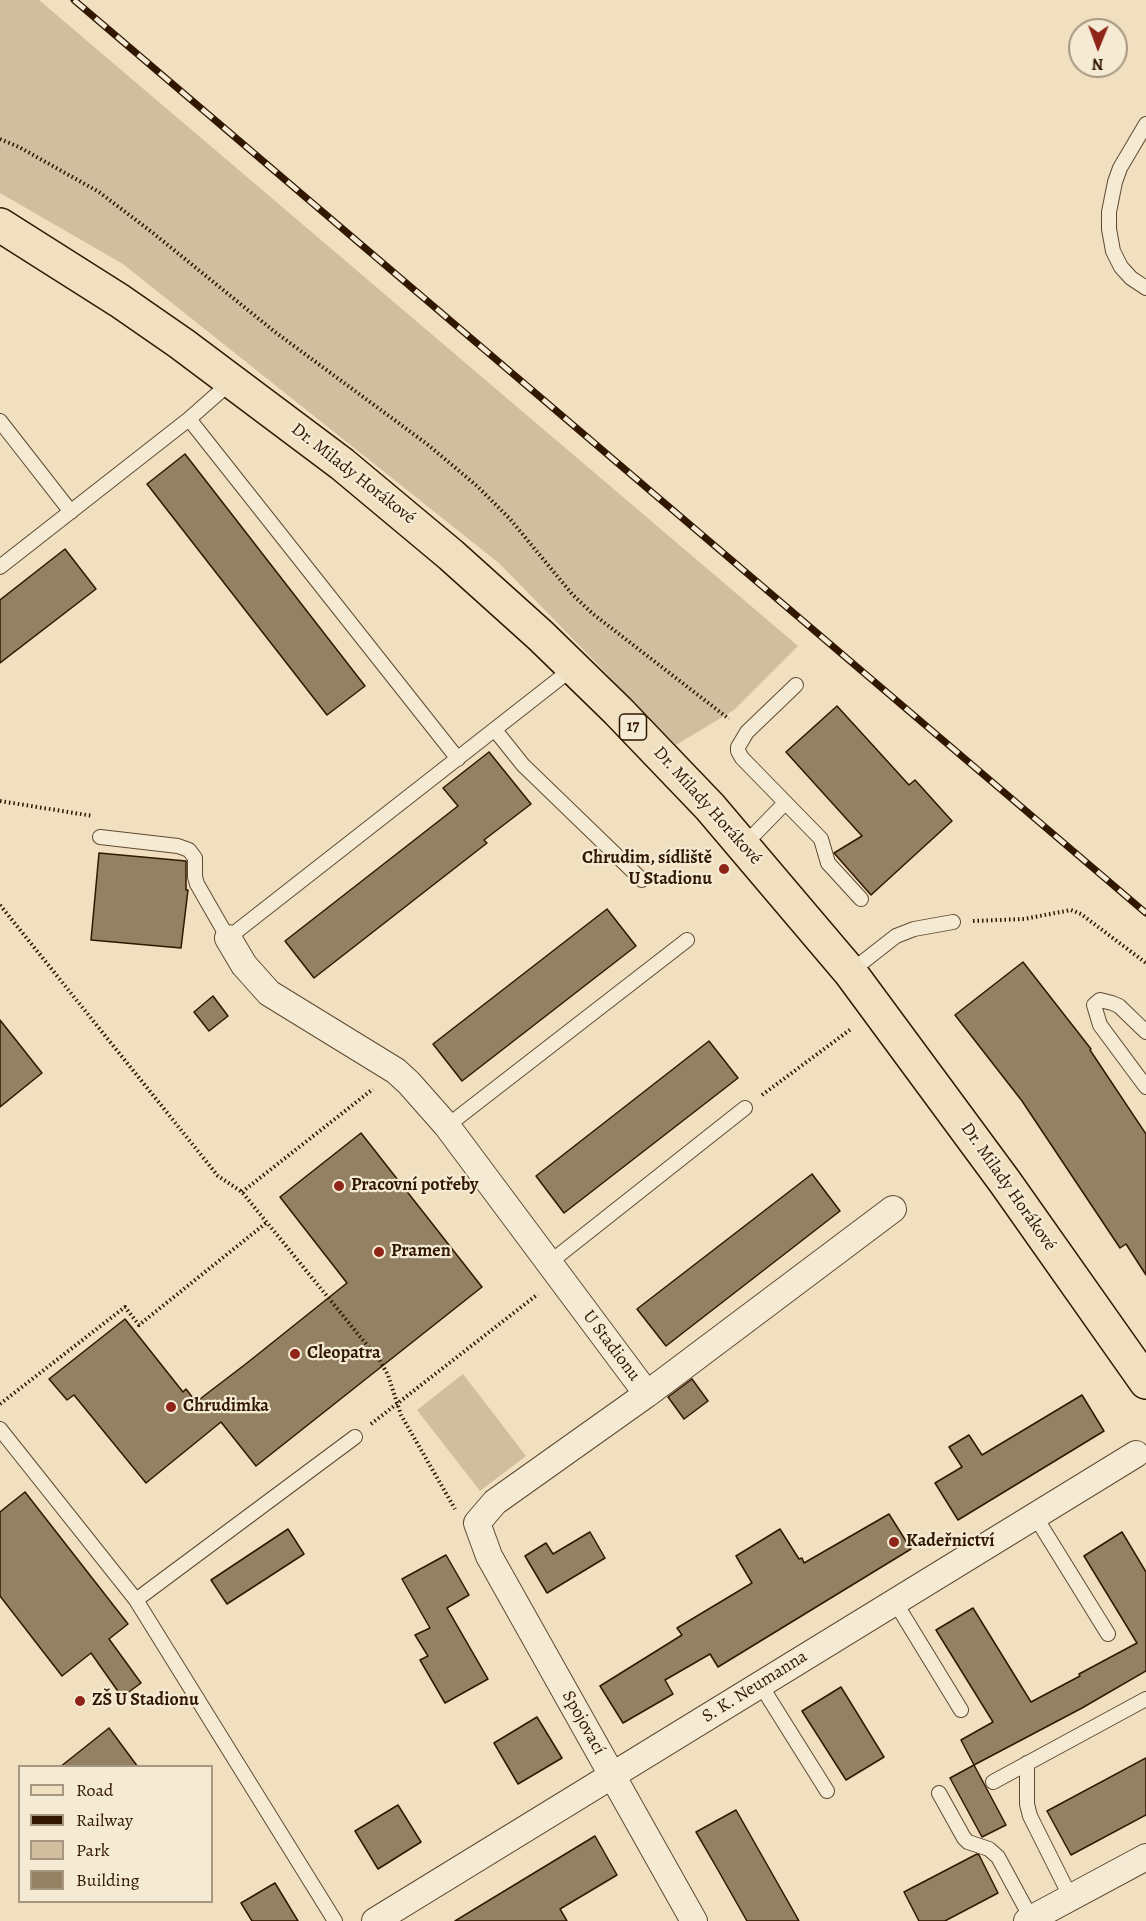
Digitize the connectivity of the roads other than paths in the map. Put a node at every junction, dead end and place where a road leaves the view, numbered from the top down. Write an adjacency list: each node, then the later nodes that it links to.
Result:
1 (1146, 124): 3 (lane)
2 (0, 225): 4 (main road, Dr. Milady Horákové / 17)
3 (1146, 288)
4 (233, 380): 5 (lane); 9 (main road, Dr. Milady Horákové / 17)
5 (189, 419): 7 (lane); 12 (lane)
6 (0, 421): 7 (lane)
7 (71, 512): 8 (lane)
8 (0, 567)
9 (573, 668): 11 (lane); 15 (main road, Dr. Milady Horákové / 17)
10 (796, 685): 13 (lane)
11 (495, 730): 12 (lane); 16 (lane)
12 (458, 759): 19 (lane)
13 (785, 802): 15 (lane); 17 (lane)
14 (103, 837): 19 (lane)
15 (744, 845): 21 (main road, Dr. Milady Horákové / 17)
16 (642, 880)
17 (861, 900)
18 (953, 922): 21 (lane)
19 (228, 938): 25 (street, U Stadionu)
20 (687, 940): 25 (lane)
21 (850, 972): 28 (main road, Dr. Milady Horákové / 17)
22 (1146, 1032): 23 (lane)
23 (1146, 1087)
24 (745, 1108): 27 (lane)
25 (447, 1126): 27 (street, U Stadionu)
26 (893, 1209): 29 (street)
27 (554, 1270): 29 (street, U Stadionu)
28 (1139, 1373): 30 (main road, Dr. Milady Horákové / 17)
29 (647, 1394): 35 (street, U Stadionu)
30 (1146, 1398)
31 (0, 1429): 36 (lane)
32 (355, 1437): 36 (lane)
33 (1136, 1454): 34 (street, S. K. Neumanna)
34 (1035, 1516): 37 (street, S. K. Neumanna); 38 (lane)
35 (477, 1523): 43 (street, Spojovací)
36 (136, 1600): 50 (lane)
37 (895, 1602): 39 (street, S. K. Neumanna); 41 (lane)
38 (1108, 1635)
39 (760, 1684): 43 (street, S. K. Neumanna); 45 (lane)
40 (1146, 1700): 42 (lane)
41 (961, 1710)
42 (1027, 1763): 44 (lane); 48 (lane)
43 (612, 1775): 51 (street, S. K. Neumanna); 52 (street, Spojovací)
44 (993, 1782)
45 (827, 1791)
46 (939, 1793): 49 (lane)
47 (1146, 1857): 48 (street)
48 (1071, 1898): 49 (street)
49 (1029, 1920)
50 (335, 1921)
51 (375, 1921)
52 (694, 1921)

